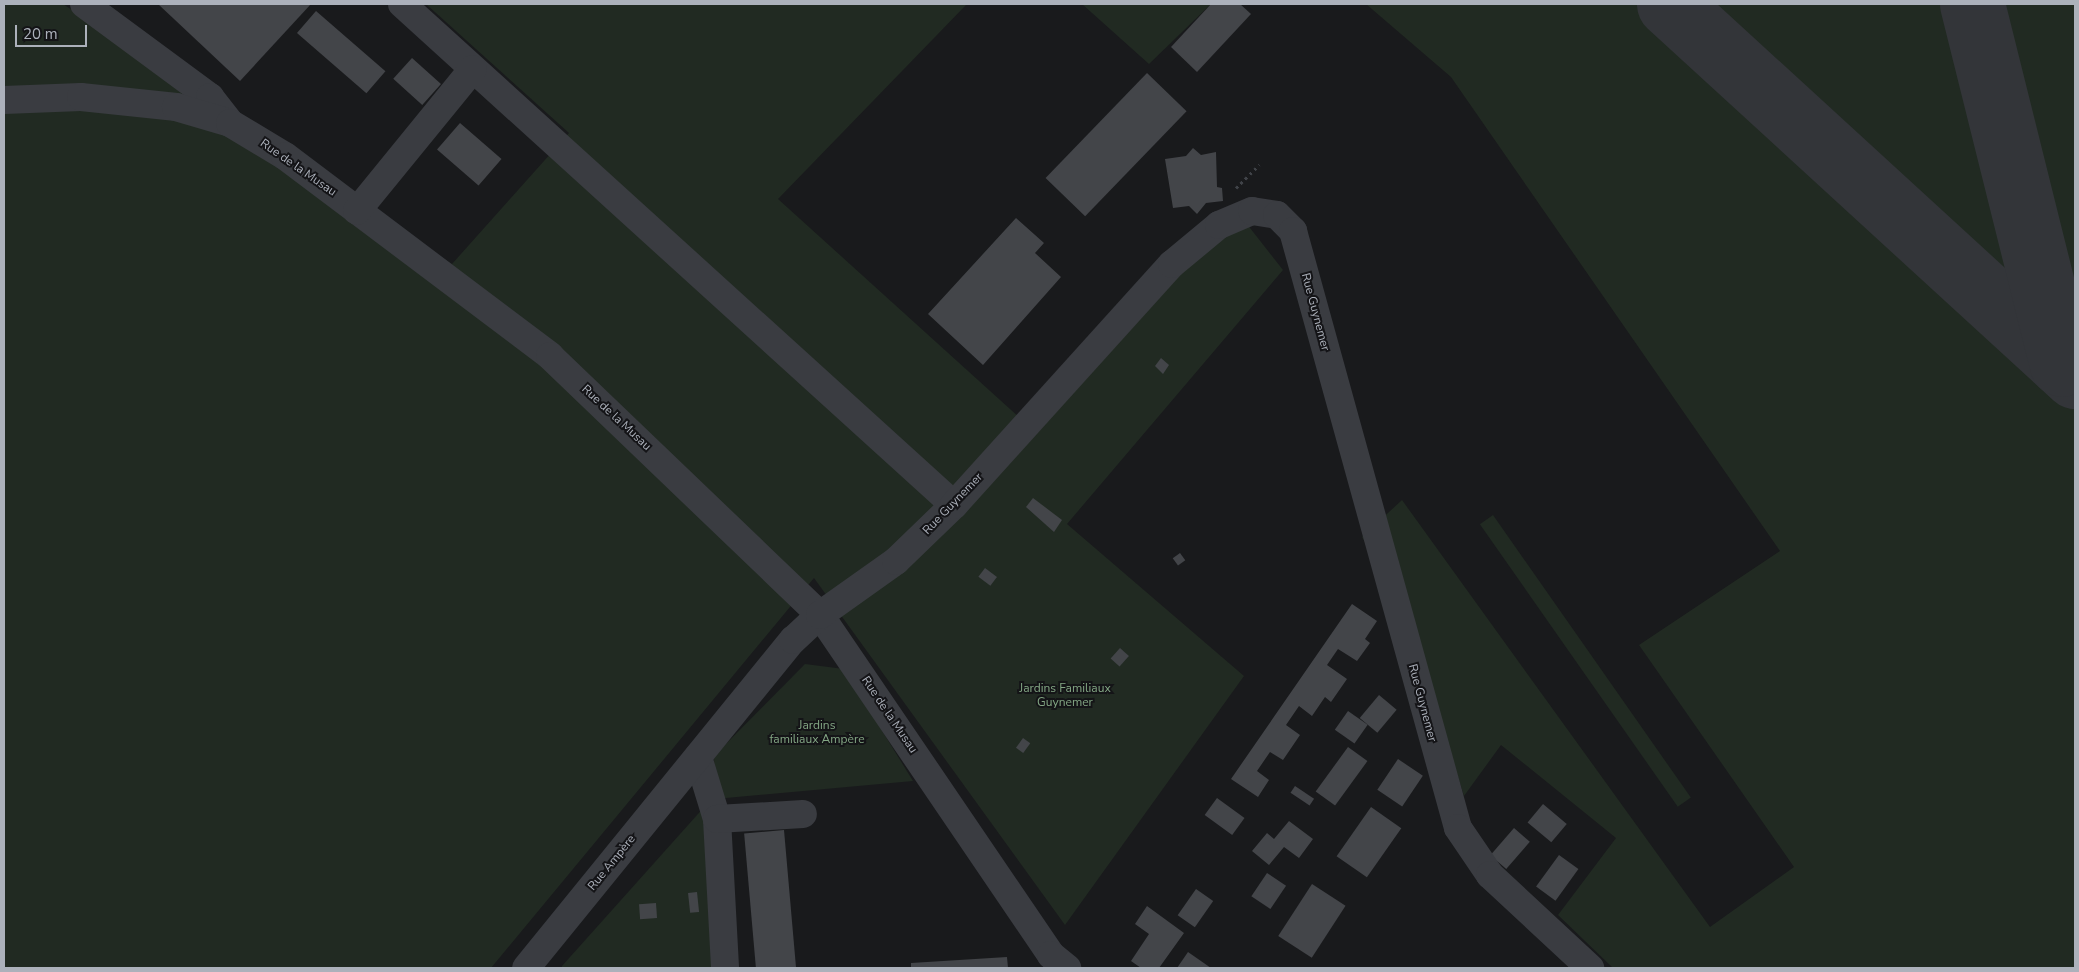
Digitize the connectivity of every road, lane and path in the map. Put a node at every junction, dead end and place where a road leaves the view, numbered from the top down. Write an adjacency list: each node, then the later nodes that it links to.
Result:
1 (84, 4): 5 (street)
2 (402, 4): 3 (street)
3 (473, 69): 6 (street); 7 (street)
4 (4, 100): 5 (street, Rue de la Musau)
5 (230, 123): 6 (street, Rue de la Musau)
6 (357, 211): 8 (street, Rue de la Musau)
7 (954, 505): 8 (street, Rue Guynemer); 15 (street, Rue Guynemer)
8 (820, 615): 9 (street, Rue Ampère); 14 (street, Rue de la Musau)
9 (698, 758): 11 (street); 12 (street, Rue Ampère)
10 (803, 814): 11 (street)
11 (717, 819): 13 (street)
12 (526, 968)
13 (724, 968)
14 (1068, 968)
15 (1590, 968)

